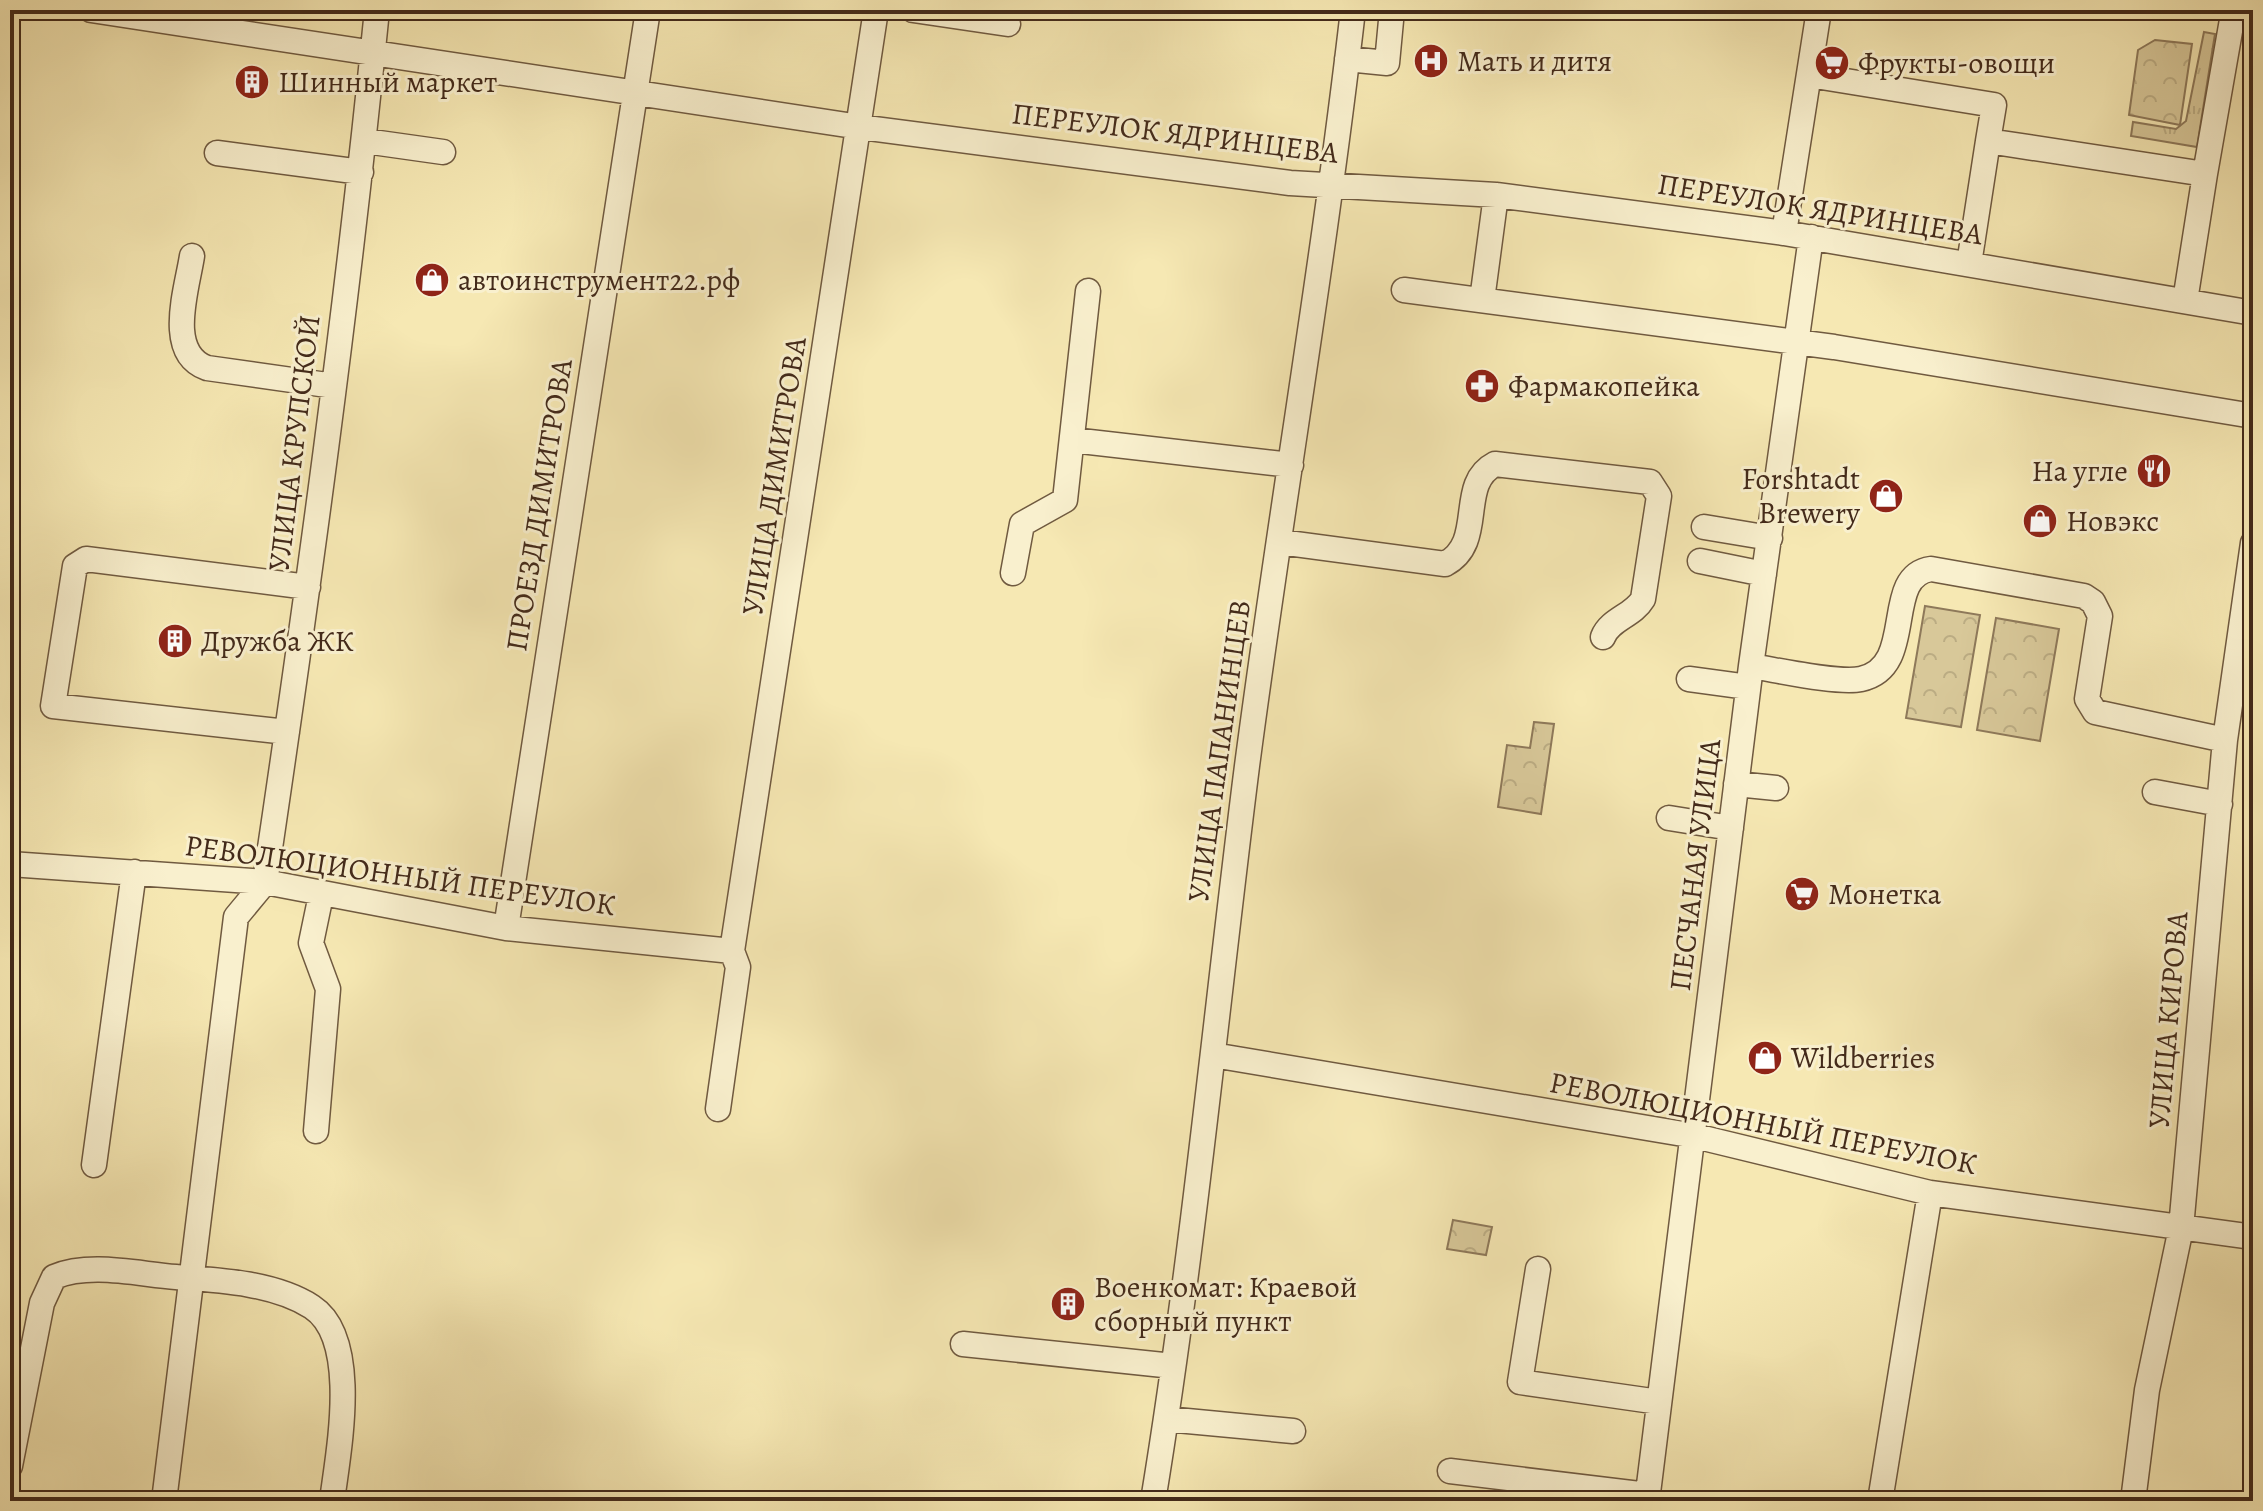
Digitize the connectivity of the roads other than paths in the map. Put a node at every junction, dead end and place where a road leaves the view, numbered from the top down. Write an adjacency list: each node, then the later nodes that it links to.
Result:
1 (91, 10): 11 (street, ПЕРЕУЛОК ЯДРИНЦЕВА)
2 (377, 10): 11 (street, УЛИЦА КРУПСКОЙ)
3 (648, 10): 14 (street, ПРОЕЗД ДИМИТРОВА)
4 (876, 10): 15 (street, УЛИЦА ДИМИТРОВА)
5 (913, 10): 10 (street)
6 (1353, 10): 12 (street, УЛИЦА ПАПАНИНЦЕВ)
7 (1392, 10): 12 (street)
8 (1819, 10): 13 (street)
9 (2238, 14): 21 (street)
10 (1008, 24)
11 (373, 53): 14 (street, ПЕРЕУЛОК ЯДРИНЦЕВА); 16 (street, УЛИЦА КРУПСКОЙ)
12 (1347, 59): 22 (street, УЛИЦА ПАПАНИНЦЕВ)
13 (1809, 75): 17 (street); 24 (street)
14 (635, 93): 15 (street, ПЕРЕУЛОК ЯДРИНЦЕВА); 61 (street, ПРОЕЗД ДИМИТРОВА)
15 (860, 127): 22 (street, ПЕРЕУЛОК ЯДРИНЦЕВА); 62 (street, УЛИЦА ДИМИТРОВА)
16 (365, 141): 18 (street); 20 (street, УЛИЦА КРУПСКОЙ)
17 (1988, 141): 21 (street); 27 (street)
18 (443, 152)
19 (217, 153): 20 (street)
20 (361, 172): 34 (street, УЛИЦА КРУПСКОЙ)
21 (2205, 174): 31 (street)
22 (1331, 185): 23 (street, ПЕРЕУЛОК ЯДРИНЦЕВА); 37 (street, УЛИЦА ПАПАНИНЦЕВ)
23 (1496, 195): 24 (street, ПЕРЕУЛОК ЯДРИНЦЕВА); 30 (street)
24 (1784, 233): 25 (street, ПЕРЕУЛОК ЯДРИНЦЕВА)
25 (1811, 237): 27 (street, ПЕРЕУЛОК ЯДРИНЦЕВА); 33 (street, ПЕСЧАНАЯ УЛИЦА)
26 (192, 256): 34 (street)
27 (1969, 264): 31 (street, ПЕРЕУЛОК ЯДРИНЦЕВА)
28 (1404, 290): 30 (street)
29 (1088, 291): 36 (street)
30 (1482, 300): 33 (street)
31 (2185, 301): 32 (street, ПЕРЕУЛОК ЯДРИНЦЕВА)
32 (2253, 313)
33 (1798, 343): 35 (street); 39 (street, ПЕСЧАНАЯ УЛИЦА)
34 (334, 386): 45 (street, УЛИЦА КРУПСКОЙ)
35 (2253, 416)
36 (1072, 440): 37 (street); 43 (street)
37 (1291, 465): 40 (street, УЛИЦА ПАПАНИНЦЕВ)
38 (1704, 527): 39 (street)
39 (1770, 538): 44 (street, ПЕСЧАНАЯ УЛИЦА)
40 (1280, 542): 46 (street); 63 (street, УЛИЦА ПАПАНИНЦЕВ)
41 (2253, 543): 50 (street, УЛИЦА КИРОВА)
42 (1700, 561): 44 (street)
43 (1013, 573)
44 (1764, 574): 47 (street, ПЕСЧАНАЯ УЛИЦА)
45 (308, 587): 49 (street, УЛИЦА КРУПСКОЙ); 49 (street)
46 (1603, 637)
47 (1750, 676): 48 (street); 50 (street); 51 (street, ПЕСЧАНАЯ УЛИЦА)
48 (1689, 679)
49 (287, 732): 59 (street, УЛИЦА КРУПСКОЙ)
50 (2225, 740): 54 (street, УЛИЦА КИРОВА)
51 (1736, 784): 52 (street); 56 (street, ПЕСЧАНАЯ УЛИЦА)
52 (1776, 788)
53 (2155, 792): 54 (street)
54 (2220, 804): 69 (street, УЛИЦА КИРОВА)
55 (1669, 818): 56 (street)
56 (1731, 828): 66 (street, ПЕСЧАНАЯ УЛИЦА)
57 (10, 864): 58 (street, РЕВОЛЮЦИОННЫЙ ПЕРЕУЛОК)
58 (134, 872): 59 (street, РЕВОЛЮЦИОННЫЙ ПЕРЕУЛОК); 67 (street)
59 (265, 882): 60 (street, РЕВОЛЮЦИОННЫЙ ПЕРЕУЛОК); 72 (street)
60 (321, 895): 61 (street, РЕВОЛЮЦИОННЫЙ ПЕРЕУЛОК); 65 (street)
61 (506, 928): 62 (street, РЕВОЛЮЦИОННЫЙ ПЕРЕУЛОК)
62 (732, 951): 64 (street, УЛИЦА ДИМИТРОВА)
63 (1213, 1055): 66 (street, РЕВОЛЮЦИОННЫЙ ПЕРЕУЛОК); 74 (street, УЛИЦА ПАПАНИНЦЕВ)
64 (718, 1109)
65 (316, 1131)
66 (1695, 1136): 68 (street, РЕВОЛЮЦИОННЫЙ ПЕРЕУЛОК); 75 (street, ПЕСЧАНАЯ УЛИЦА)
67 (94, 1165)
68 (1930, 1193): 69 (street, РЕВОЛЮЦИОННЫЙ ПЕРЕУЛОК); 84 (street)
69 (2181, 1228): 70 (street, РЕВОЛЮЦИОННЫЙ ПЕРЕУЛОК); 85 (street, УЛИЦА КИРОВА)
70 (2253, 1237)
71 (1538, 1269): 75 (street)
72 (193, 1278): 78 (street); 81 (street); 82 (street)
73 (963, 1344): 74 (street)
74 (1173, 1366): 76 (street, УЛИЦА ПАПАНИНЦЕВ)
75 (1659, 1402): 80 (street, ПЕСЧАНАЯ УЛИЦА)
76 (1166, 1419): 77 (street); 83 (street, УЛИЦА ПАПАНИНЦЕВ)
77 (1293, 1431)
78 (10, 1466)
79 (1450, 1471): 80 (street)
80 (1647, 1498)
81 (164, 1501)
82 (332, 1501)
83 (1153, 1501)
84 (1880, 1501)
85 (2133, 1501)

